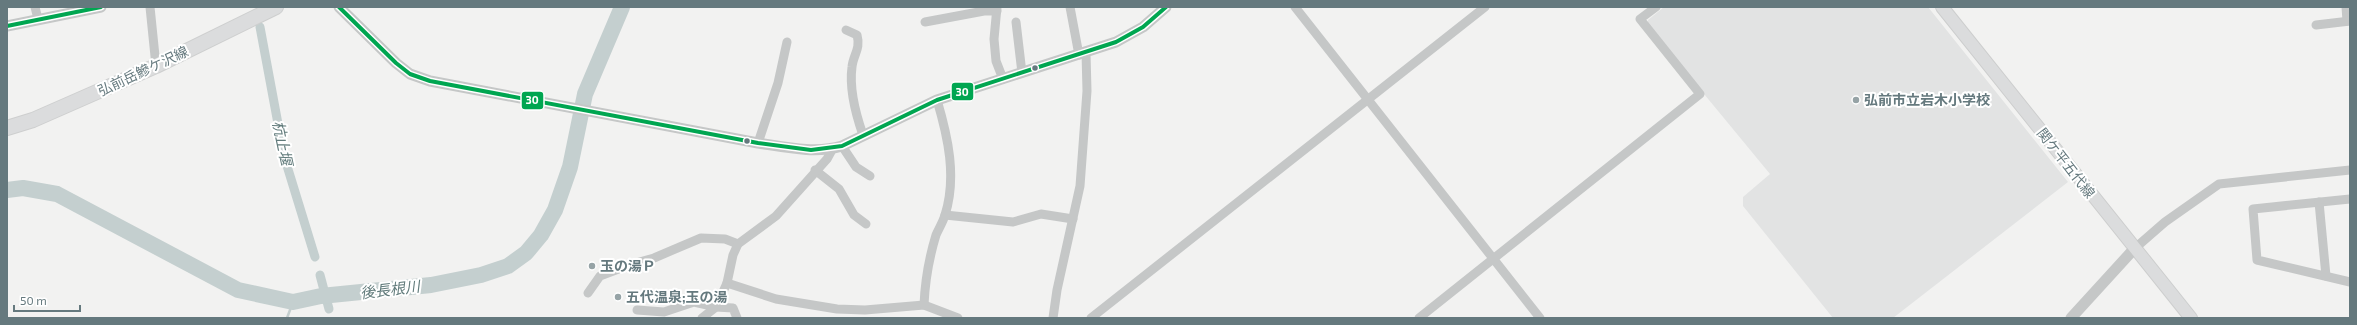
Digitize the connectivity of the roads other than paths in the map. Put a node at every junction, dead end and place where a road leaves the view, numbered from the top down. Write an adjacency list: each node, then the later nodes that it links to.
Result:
1 (35, 7): 14 (street)
2 (101, 7): 14 (street)
3 (150, 7): 23 (street)
4 (276, 7): 23 (main road, 弘前岳鰺ケ沢線)
5 (339, 7): 30 (street)
6 (1070, 7): 22 (street)
7 (1166, 7): 22 (street)
8 (1295, 7): 27 (street)
9 (1485, 7): 27 (street)
10 (1656, 7): 42 (street)
11 (1942, 7): 41 (main road, 関ケ平五代線)
12 (2346, 7): 15 (street)
13 (997, 9): 16 (street); 25 (street)
14 (38, 19): 19 (street)
15 (2349, 21): 18 (street)
16 (925, 22)
17 (1016, 22): 24 (street)
18 (2316, 25)
19 (7, 26)
20 (846, 30): 29 (street)
21 (787, 42): 30 (street)
22 (1083, 54): 24 (street); 38 (street)
23 (156, 66): 28 (main road, 弘前岳鰺ケ沢線)
24 (1022, 73): 25 (street)
25 (1003, 79): 26 (street)
26 (937, 100): 29 (street); 37 (street)
27 (1367, 100): 42 (street); 54 (street)
28 (7, 128)
29 (863, 135): 31 (street)
30 (758, 143): 31 (street)
31 (837, 147): 32 (street); 34 (street)
32 (815, 170): 39 (street); 40 (street)
33 (2350, 170): 41 (street)
34 (870, 176)
35 (2350, 198): 36 (street)
36 (2319, 202): 43 (street); 43 (street)
37 (945, 215): 38 (street); 47 (street)
38 (1073, 219): 53 (street)
39 (866, 224)
40 (738, 244): 45 (street); 46 (street)
41 (2134, 249): 57 (street); 58 (main road, 関ケ平五代線)
42 (1493, 258): 55 (street); 56 (street)
43 (2326, 276): 44 (street)
44 (2350, 282)
45 (727, 283): 47 (street); 48 (street)
46 (588, 293)
47 (924, 304): 52 (street)
48 (716, 307): 49 (street); 50 (street); 51 (street)
49 (637, 310)
50 (702, 318)
51 (737, 318)
52 (958, 318)
53 (1053, 318)
54 (1091, 318)
55 (1419, 318)
56 (1540, 318)
57 (2071, 318)
58 (2191, 318)

